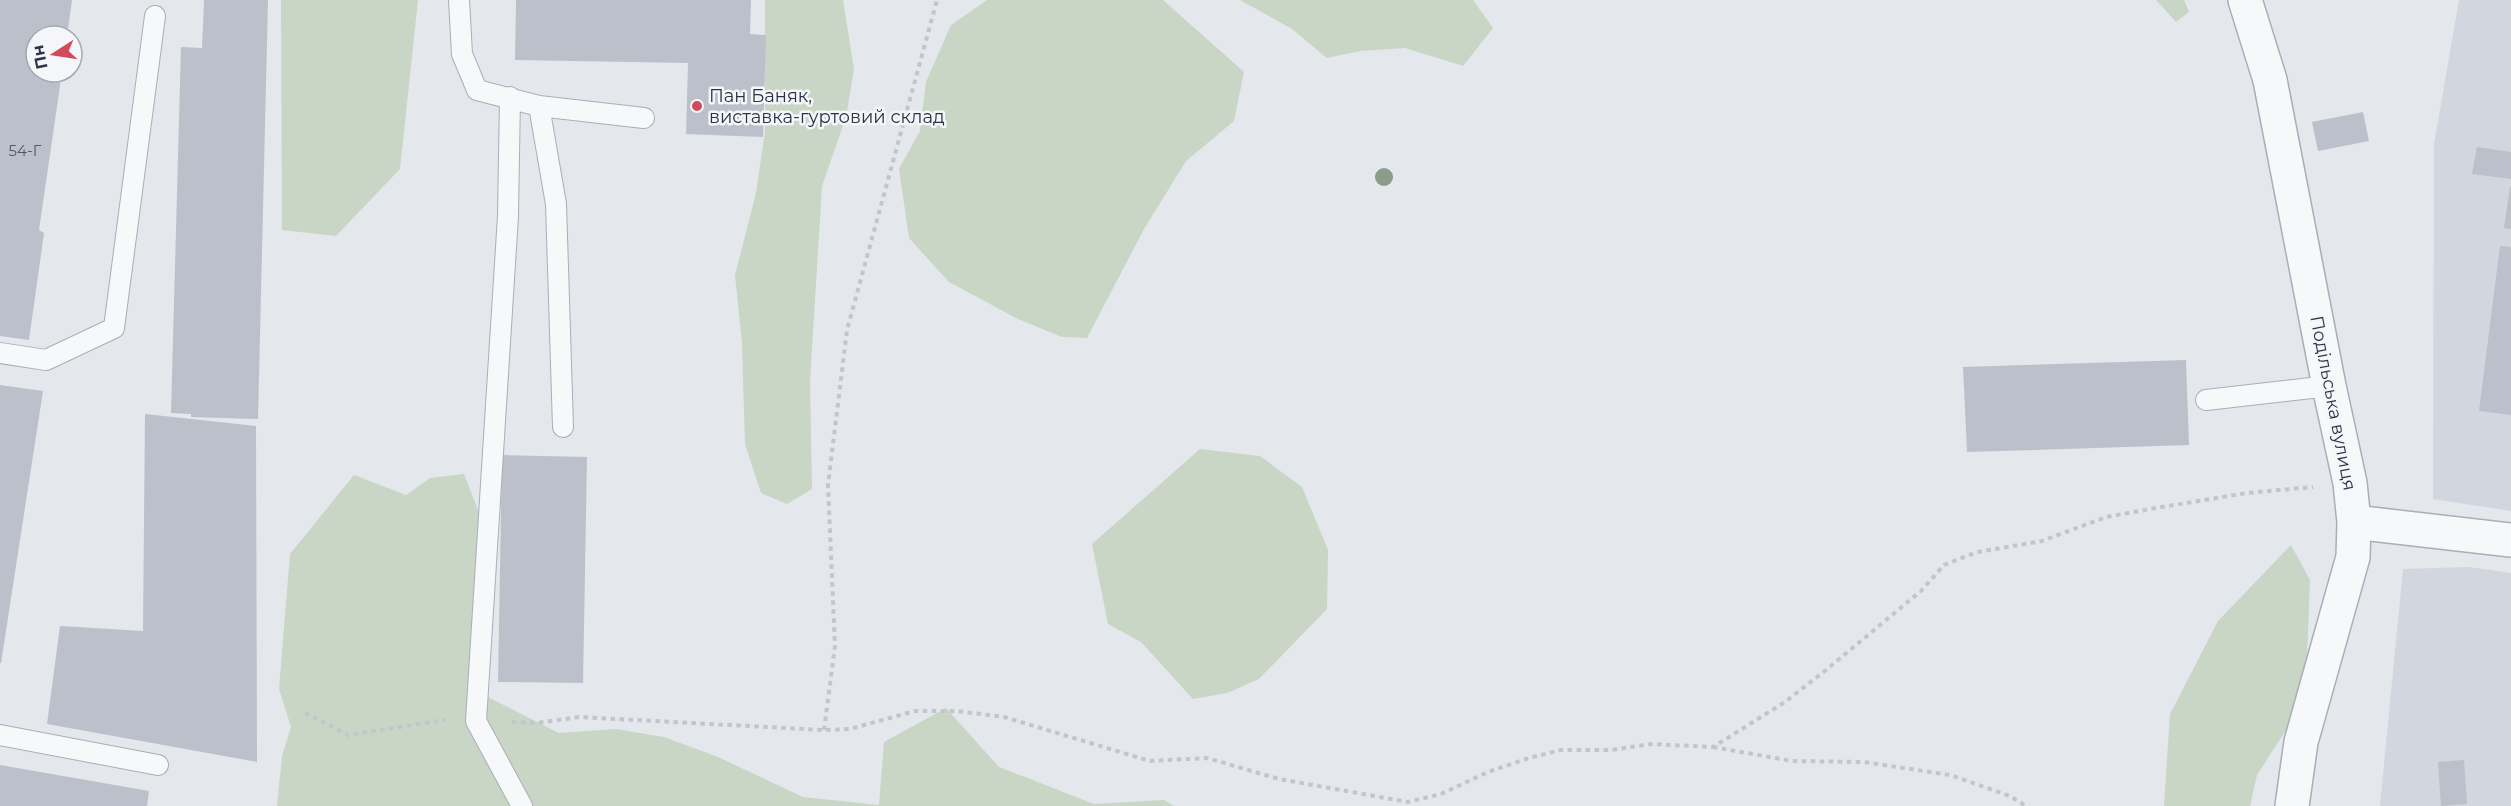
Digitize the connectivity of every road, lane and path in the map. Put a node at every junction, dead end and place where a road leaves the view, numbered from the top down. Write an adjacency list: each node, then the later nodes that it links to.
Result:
1 (459, 0): 5 (lane)
2 (937, 0): 17 (path)
3 (2246, 0): 9 (street, Подільська вулиця)
4 (155, 16): 8 (lane)
5 (510, 97): 6 (lane); 16 (lane)
6 (539, 105): 7 (lane); 11 (lane)
7 (644, 118)
8 (0, 353)
9 (2329, 386): 10 (lane); 12 (street, Подільська вулиця)
10 (2206, 400)
11 (563, 427)
12 (2350, 483): 13 (street, Подільська вулиця); 19 (path)
13 (2354, 522): 14 (street); 23 (street, Подільська вулиця)
14 (2511, 540)
15 (305, 713): 16 (path)
16 (476, 721): 17 (path); 21 (lane)
17 (824, 730): 19 (path)
18 (0, 735): 20 (lane)
19 (1713, 747): 22 (path)
20 (158, 765)
21 (522, 806)
22 (2026, 806)
23 (2292, 806)

